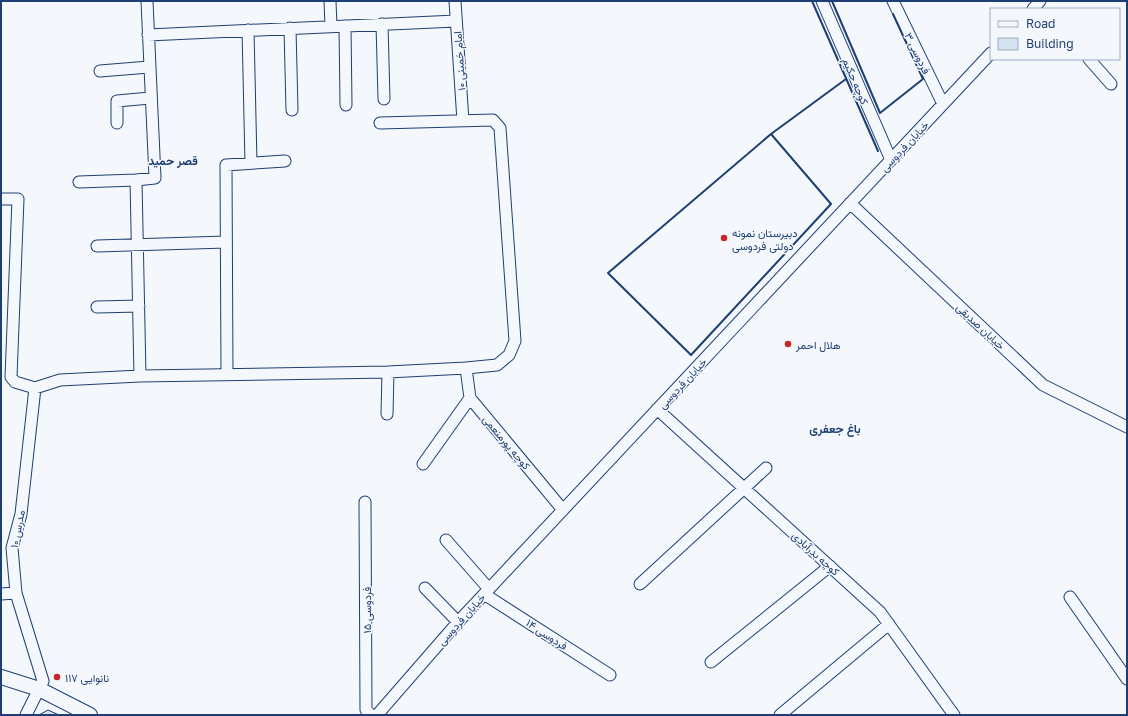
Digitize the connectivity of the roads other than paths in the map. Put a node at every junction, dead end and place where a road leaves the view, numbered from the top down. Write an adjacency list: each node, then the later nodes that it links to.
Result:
1 (146, 1): 12 (street)
2 (330, 1): 8 (street)
3 (455, 1): 6 (street, امام خمینی ۱۰)
4 (822, 1): 26 (street, کوچه حکیم)
5 (893, 1): 20 (street, فردوسی ۳)
6 (456, 21): 7 (street); 23 (street, امام خمینی ۱۰)
7 (382, 24): 9 (street); 19 (street)
8 (331, 26): 9 (street); 10 (street)
9 (345, 26): 21 (street)
10 (290, 28): 11 (street); 22 (street)
11 (248, 30): 12 (street); 28 (street)
12 (148, 34): 15 (street)
13 (990, 54): 20 (street, خیابان فردوسی)
14 (1090, 60): 17 (street)
15 (149, 67): 16 (street); 18 (street)
16 (100, 71)
17 (1111, 84)
18 (150, 98): 24 (street); 29 (street)
19 (384, 99)
20 (943, 104): 26 (street, خیابان فردوسی)
21 (346, 105)
22 (292, 110)
23 (463, 121): 25 (street); 38 (street)
24 (118, 123)
25 (380, 123)
26 (891, 160): 32 (street, خیابان فردوسی)
27 (285, 161): 28 (street)
28 (251, 163): 33 (street)
29 (136, 180): 30 (street); 34 (street)
30 (79, 182)
31 (1, 199): 42 (street)
32 (850, 203): 44 (street, خیابان فردوسی); 46 (street, خیابان صدیقی)
33 (226, 242): 34 (street); 40 (street)
34 (137, 245): 35 (street); 36 (street)
35 (97, 246)
36 (139, 306): 37 (street); 41 (street)
37 (97, 307)
38 (466, 368): 39 (street); 43 (street)
39 (388, 372): 40 (street); 45 (street)
40 (227, 374): 41 (street)
41 (140, 376): 42 (street)
42 (36, 388): 57 (street, مدرس ۱۰)
43 (470, 398): 47 (street); 51 (street, کوچه پورمنعمی)
44 (657, 410): 49 (street, کوچه بدرآبادی); 51 (street, خیابان فردوسی)
45 (387, 414)
46 (1127, 427)
47 (423, 464)
48 (766, 468): 49 (street)
49 (744, 488): 53 (street, کوچه بدرآبادی); 54 (street)
50 (365, 502): 70 (street, فردوسی ۱۵)
51 (563, 510): 56 (street, خیابان فردوسی)
52 (446, 540): 56 (street, فردوسی ۱۴)
53 (830, 566): 61 (street, کوچه بدرآبادی); 62 (street)
54 (640, 584)
55 (425, 588): 60 (street)
56 (487, 591): 60 (street, خیابان فردوسی); 63 (street, فردوسی ۱۴)
57 (16, 593): 58 (street); 66 (street, مدرس ۱۰)
58 (1, 594)
59 (1070, 597): 65 (street)
60 (458, 622): 71 (street, خیابان فردوسی)
61 (889, 624): 67 (street); 72 (street, کوچه بدرآبادی)
62 (712, 662)
63 (610, 675)
64 (1, 677): 66 (main road)
65 (1127, 679)
66 (39, 689): 68 (street); 69 (main road)
67 (785, 713)
68 (26, 715)
69 (90, 715)
70 (371, 715)
71 (377, 715)
72 (954, 715)

